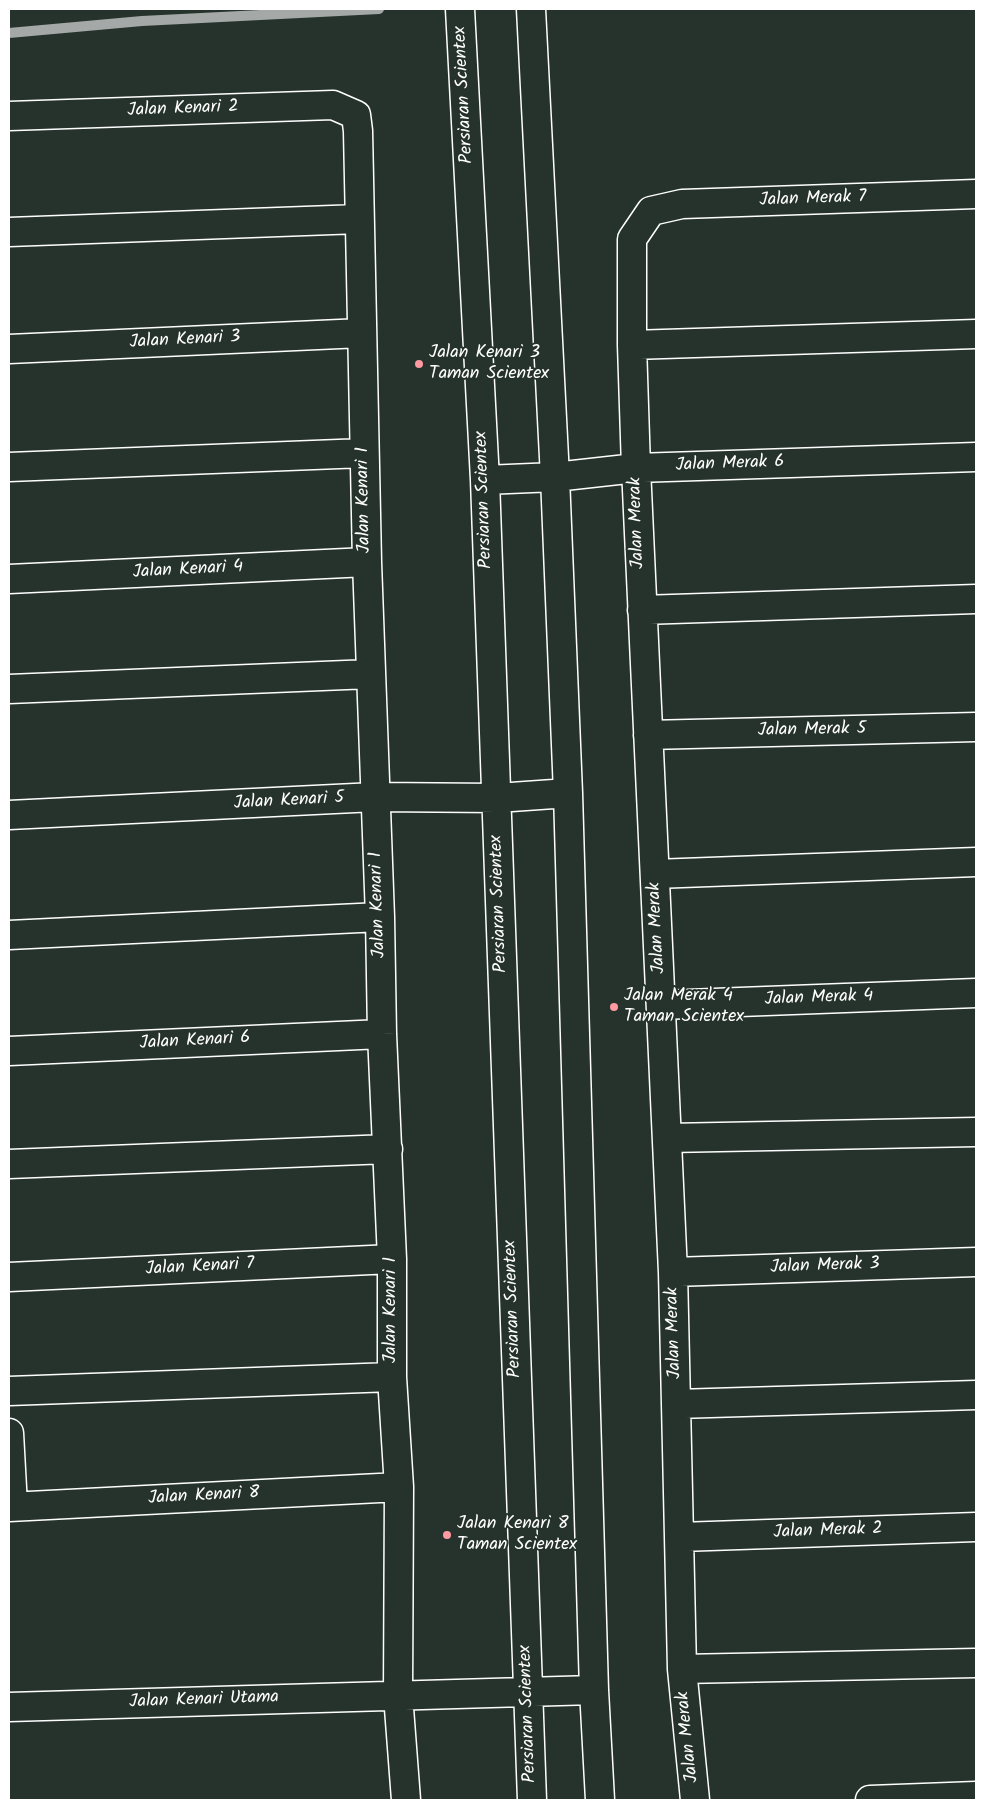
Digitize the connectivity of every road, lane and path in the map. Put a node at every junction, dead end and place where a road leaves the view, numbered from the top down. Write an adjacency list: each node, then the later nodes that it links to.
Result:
1 (460, 9): 18 (street, Persiaran Scientex)
2 (532, 9): 17 (street)
3 (356, 114): 4 (street, Jalan Kenari 2); 7 (street, Jalan Kenari 1)
4 (9, 116)
5 (976, 194): 6 (street, Jalan Merak 7)
6 (651, 211): 11 (street, Jalan Merak)
7 (359, 219): 8 (street); 9 (street, Jalan Kenari 1)
8 (9, 232)
9 (362, 333): 12 (street, Jalan Kenari 3); 13 (street, Jalan Kenari 1)
10 (976, 334): 11 (street)
11 (632, 345): 16 (street, Jalan Merak)
12 (9, 349)
13 (364, 453): 15 (street); 19 (street, Jalan Kenari 1)
14 (976, 457): 16 (street, Jalan Merak 6)
15 (9, 467)
16 (636, 468): 17 (street, Jalan Merak 6); 22 (street, Jalan Merak)
17 (555, 478): 18 (street, Jalan Merak 6); 27 (street)
18 (485, 480): 29 (street, Persiaran Scientex)
19 (366, 562): 20 (street, Jalan Kenari 4); 23 (street, Jalan Kenari 1)
20 (9, 580)
21 (976, 599): 22 (street)
22 (642, 610): 26 (street, Jalan Merak)
23 (370, 674): 24 (street); 28 (street, Jalan Kenari 1)
24 (9, 689)
25 (976, 727): 26 (street, Jalan Merak 5)
26 (648, 735): 32 (street, Jalan Merak)
27 (568, 792): 29 (street, Jalan Kenari 5); 58 (street)
28 (374, 797): 29 (street, Jalan Kenari 5); 30 (street, Jalan Kenari 5); 33 (street, Jalan Kenari 1)
29 (497, 798): 59 (street, Persiaran Scientex)
30 (9, 816)
31 (976, 862): 32 (street)
32 (655, 874): 36 (street, Jalan Merak)
33 (380, 917): 34 (street); 37 (street, Jalan Kenari 1)
34 (9, 935)
35 (976, 993): 36 (street, Jalan Merak 4)
36 (661, 1005): 40 (street, Jalan Merak)
37 (382, 1034): 38 (street, Jalan Kenari 6); 41 (street, Jalan Kenari 1)
38 (9, 1051)
39 (976, 1132): 40 (street)
40 (668, 1138): 45 (street, Jalan Merak)
41 (388, 1150): 42 (street); 43 (street, Jalan Kenari 1)
42 (9, 1164)
43 (392, 1259): 46 (street, Jalan Kenari 7); 47 (street, Jalan Kenari 1)
44 (976, 1262): 45 (street, Jalan Merak 3)
45 (673, 1272): 50 (street, Jalan Merak)
46 (9, 1277)
47 (392, 1377): 48 (street); 52 (street, Jalan Kenari 1)
48 (9, 1391)
49 (976, 1395): 50 (street)
50 (677, 1404): 55 (street, Jalan Merak)
51 (9, 1433): 53 (street)
52 (399, 1487): 53 (street, Jalan Kenari 8); 60 (street, Jalan Kenari 1)
53 (11, 1507)
54 (976, 1527): 55 (street, Jalan Merak 2)
55 (680, 1537): 57 (street, Jalan Merak)
56 (976, 1663): 57 (street)
57 (682, 1669): 66 (street, Jalan Merak)
58 (594, 1690): 59 (street, Jalan Kenari Utama); 65 (street)
59 (528, 1691): 60 (street, Jalan Kenari Utama); 64 (street, Persiaran Scientex)
60 (398, 1695): 61 (street, Jalan Kenari Utama); 63 (street, Jalan Kenari 1)
61 (9, 1707)
62 (976, 1796): 67 (street)
63 (406, 1800)
64 (532, 1800)
65 (600, 1800)
66 (695, 1800)
67 (870, 1800)

